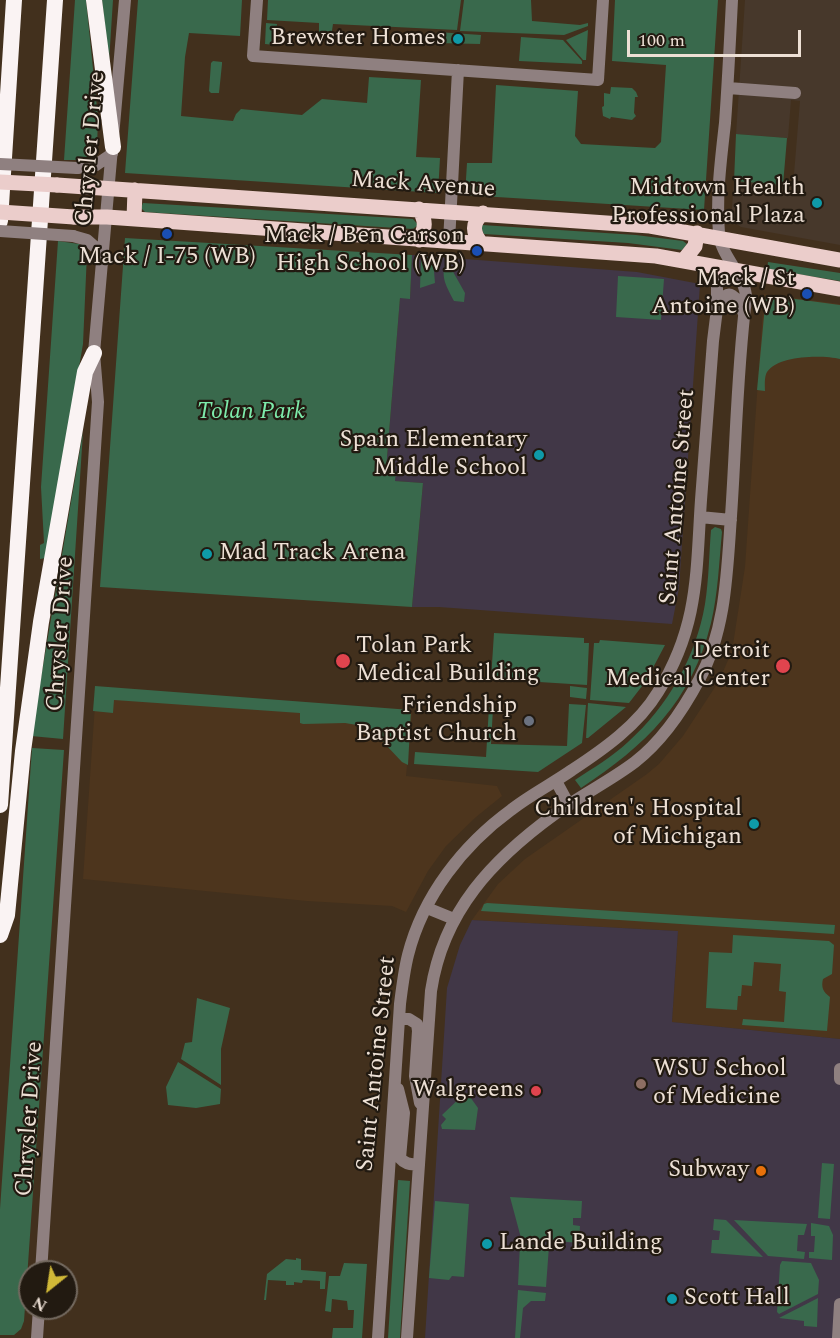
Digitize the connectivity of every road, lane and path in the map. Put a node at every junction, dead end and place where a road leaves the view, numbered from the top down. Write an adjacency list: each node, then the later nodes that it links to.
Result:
1 (14, 0): 22 (highway)
2 (55, 0): 40 (highway)
3 (93, 0): 11 (highway)
4 (125, 0): 11 (street, Chrysler Drive)
5 (256, 0): 8 (street)
6 (603, 0): 8 (street)
7 (732, 0): 9 (street)
8 (458, 70): 17 (street)
9 (728, 88): 10 (street); 25 (street)
10 (795, 93)
11 (112, 151): 12 (street, bridge); 14 (street, Chrysler Drive)
12 (0, 164)
13 (0, 182): 14 (main road, Mack Avenue, bridge)
14 (109, 189): 15 (main road, Mack Avenue); 20 (street, Chrysler Drive)
15 (135, 190): 16 (main road, Mack Avenue); 21 (main road)
16 (419, 209): 17 (main road, Mack Avenue); 26 (main road)
17 (450, 211): 19 (main road, Mack Avenue); 27 (street)
18 (0, 212): 20 (main road, bridge)
19 (483, 213): 24 (main road, Mack Avenue); 28 (main road)
20 (107, 217): 21 (main road); 29 (street, Chrysler Drive)
21 (134, 219): 26 (main road)
22 (0, 221)
23 (0, 231): 29 (street, bridge)
24 (697, 233): 25 (main road, Mack Avenue); 31 (main road)
25 (719, 237): 30 (main road, Mack Avenue); 32 (street, Saint Antoine Street)
26 (419, 240): 27 (main road)
27 (449, 242): 28 (main road)
28 (481, 243): 31 (main road)
29 (103, 254): 36 (street, Chrysler Drive)
30 (840, 260)
31 (683, 261): 32 (main road)
32 (733, 269): 33 (main road); 34 (street, Saint Antoine Street); 35 (street, Saint Antoine Street)
33 (840, 289)
34 (717, 309): 35 (street); 37 (street, Saint Antoine Street)
35 (744, 315): 38 (street, Saint Antoine Street)
36 (94, 353): 44 (highway); 51 (street, Chrysler Drive)
37 (700, 517): 38 (street); 39 (street, Saint Antoine Street)
38 (730, 520): 41 (street, Saint Antoine Street)
39 (556, 781): 41 (street); 42 (street, Saint Antoine Street)
40 (0, 805)
41 (569, 805): 43 (street, Saint Antoine Street)
42 (427, 908): 43 (street); 45 (street, Saint Antoine Street)
43 (454, 919): 49 (street, Saint Antoine Street)
44 (0, 935)
45 (399, 1019): 47 (street, Saint Antoine Street); 49 (street)
46 (840, 1069): 48 (street)
47 (395, 1076): 50 (street); 55 (street, Saint Antoine Street)
48 (840, 1079)
49 (423, 1119): 50 (street, Saint Antoine Street)
50 (419, 1165): 56 (street, Saint Antoine Street)
51 (42, 1260)
52 (840, 1305): 57 (street)
53 (38, 1320): 54 (street)
54 (37, 1338)
55 (378, 1338)
56 (408, 1338)
57 (838, 1338)

